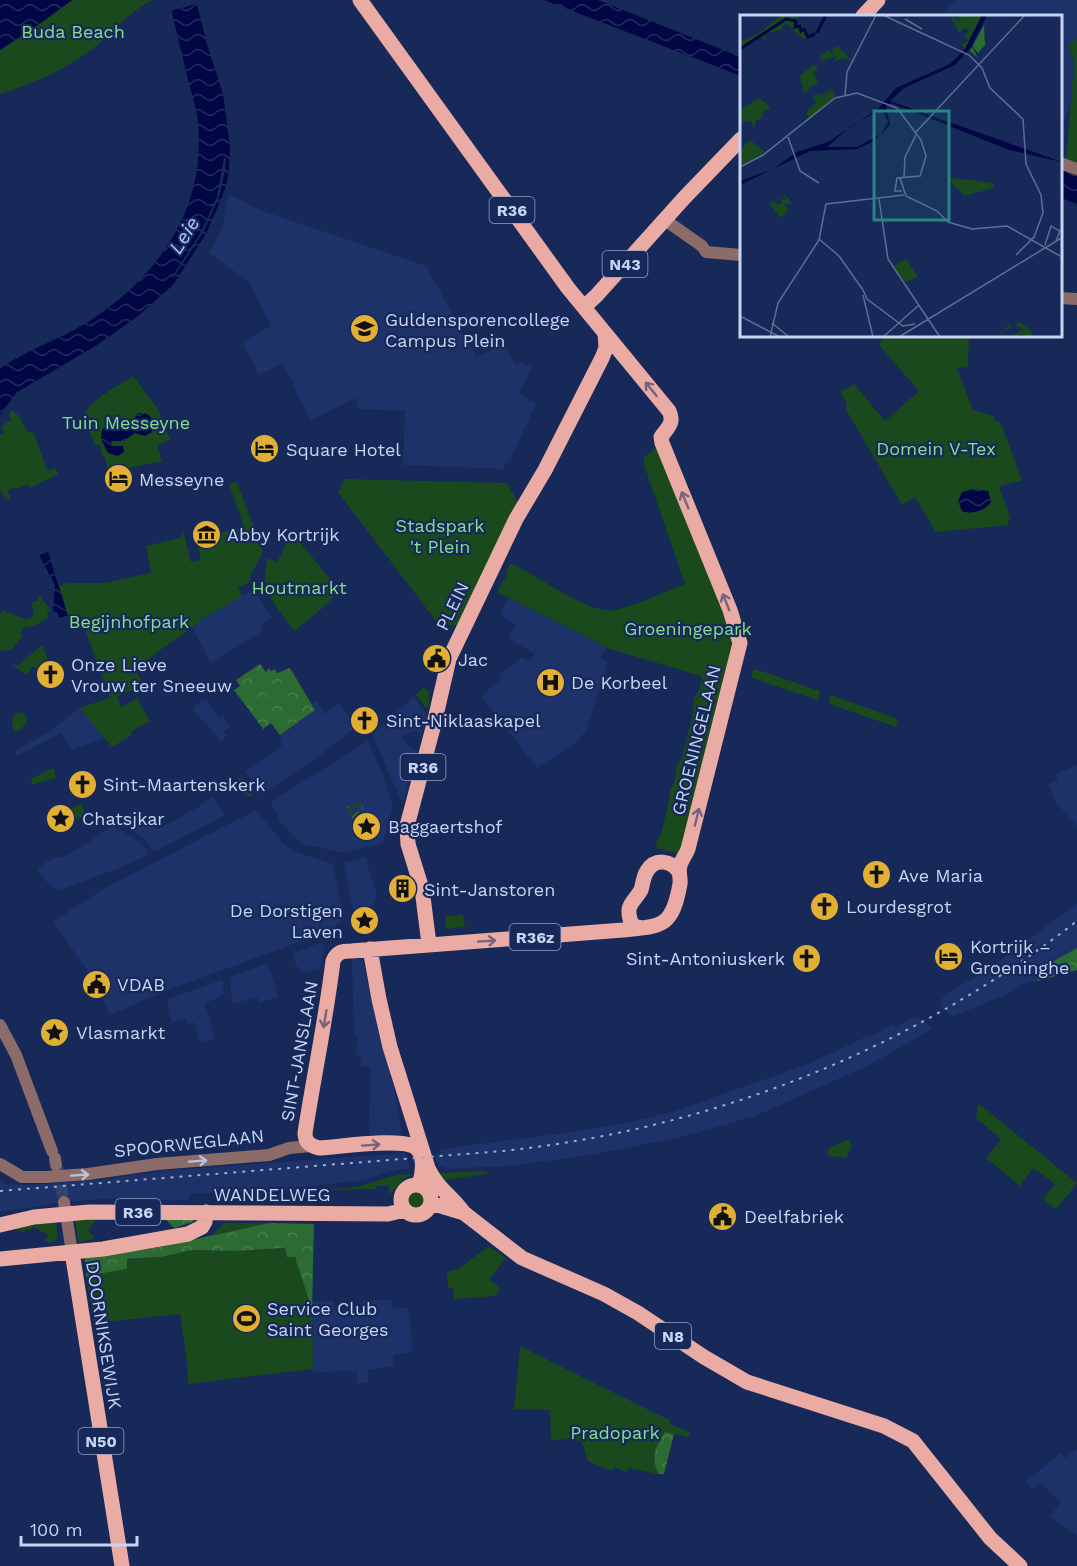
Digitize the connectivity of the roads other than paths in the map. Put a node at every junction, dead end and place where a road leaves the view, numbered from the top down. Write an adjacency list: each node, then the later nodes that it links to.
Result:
1 (360, 0): 11 (main road, R36)
2 (866, 0): 4 (main road)
3 (878, 0): 5 (main road)
4 (852, 15)
5 (864, 15)
6 (740, 139): 9 (main road, N43)
7 (1062, 164): 8 (street)
8 (1077, 169)
9 (666, 220): 10 (street); 11 (main road, N43)
10 (740, 255)
11 (584, 307): 12 (main road, R36)
12 (605, 333): 13 (main road, GROENINGELAAN / R36z, one-way to 12); 15 (main road, PLEIN / R36)
13 (679, 872): 14 (main road, GROENINGELAAN / R36z); 14 (main road)
14 (640, 928): 15 (main road, R36z, one-way to 14)
15 (429, 944): 16 (main road)
16 (370, 949): 18 (main road); 20 (main road, SINT-JANSLAAN, one-way to 20)
17 (0, 1025): 21 (street)
18 (405, 1096): 19 (main road); 23 (main road)
19 (396, 1143): 20 (main road, SPOORWEGLAAN, one-way to 19); 24 (main road)
20 (311, 1146): 22 (street, SPOORWEGLAAN, one-way to 20)
21 (54, 1158)
22 (0, 1164)
23 (428, 1168): 24 (main road); 29 (main road, N8)
24 (421, 1186): 25 (main road); 26 (main road)
25 (431, 1203): 26 (main road, R36); 29 (main road, N8)
26 (403, 1206): 28 (main road, WANDELWEG / R36)
27 (64, 1210): 28 (main road, R36); 30 (main road, R36); 31 (street)
28 (206, 1212): 31 (main road, WANDELWEG)
29 (464, 1213): 34 (main road, N8)
30 (0, 1225)
31 (72, 1252): 32 (main road, WANDELWEG); 33 (main road, DOORNIKSEWIJK / N50)
32 (0, 1259)
33 (122, 1566)
34 (1020, 1566)

